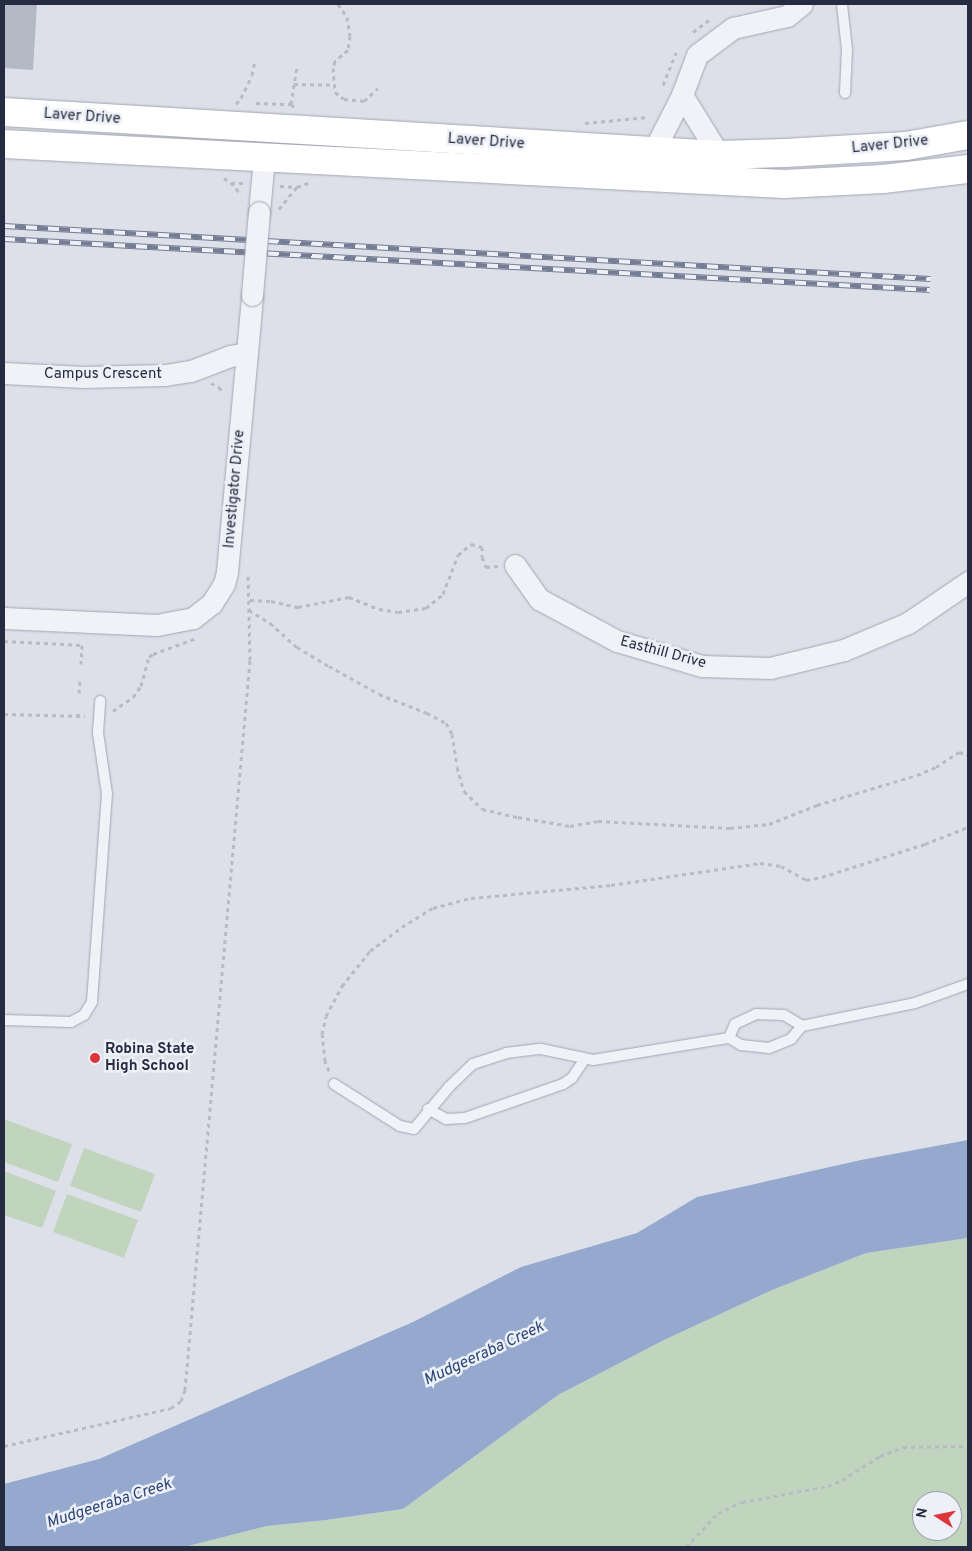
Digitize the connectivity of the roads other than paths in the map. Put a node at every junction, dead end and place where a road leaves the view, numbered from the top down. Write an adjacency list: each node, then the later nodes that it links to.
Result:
1 (802, 4): 4 (street)
2 (842, 4): 3 (lane)
3 (845, 93)
4 (673, 102): 8 (street); 9 (street)
5 (4, 112): 8 (street, Laver Drive)
6 (968, 136): 9 (street, Laver Drive)
7 (4, 144): 10 (street, Laver Drive)
8 (654, 152): 9 (street, Laver Drive)
9 (719, 155)
10 (264, 158): 11 (street, Laver Drive); 12 (street, Investigator Drive, bridge)
11 (968, 169)
12 (246, 353): 13 (street, Campus Crescent); 15 (street, Investigator Drive)
13 (202, 368): 14 (street, Campus Crescent); 15 (street)
14 (4, 373)
15 (244, 384): 18 (street, Investigator Drive)
16 (515, 565): 17 (street, Easthill Drive)
17 (968, 582)
18 (4, 618)
19 (100, 701): 21 (lane)
20 (968, 984): 22 (lane)
21 (4, 1020)
22 (802, 1026): 23 (lane); 23 (lane)
23 (729, 1038): 24 (lane)
24 (584, 1059): 26 (lane); 26 (lane)
25 (334, 1084): 26 (lane)
26 (428, 1110)

